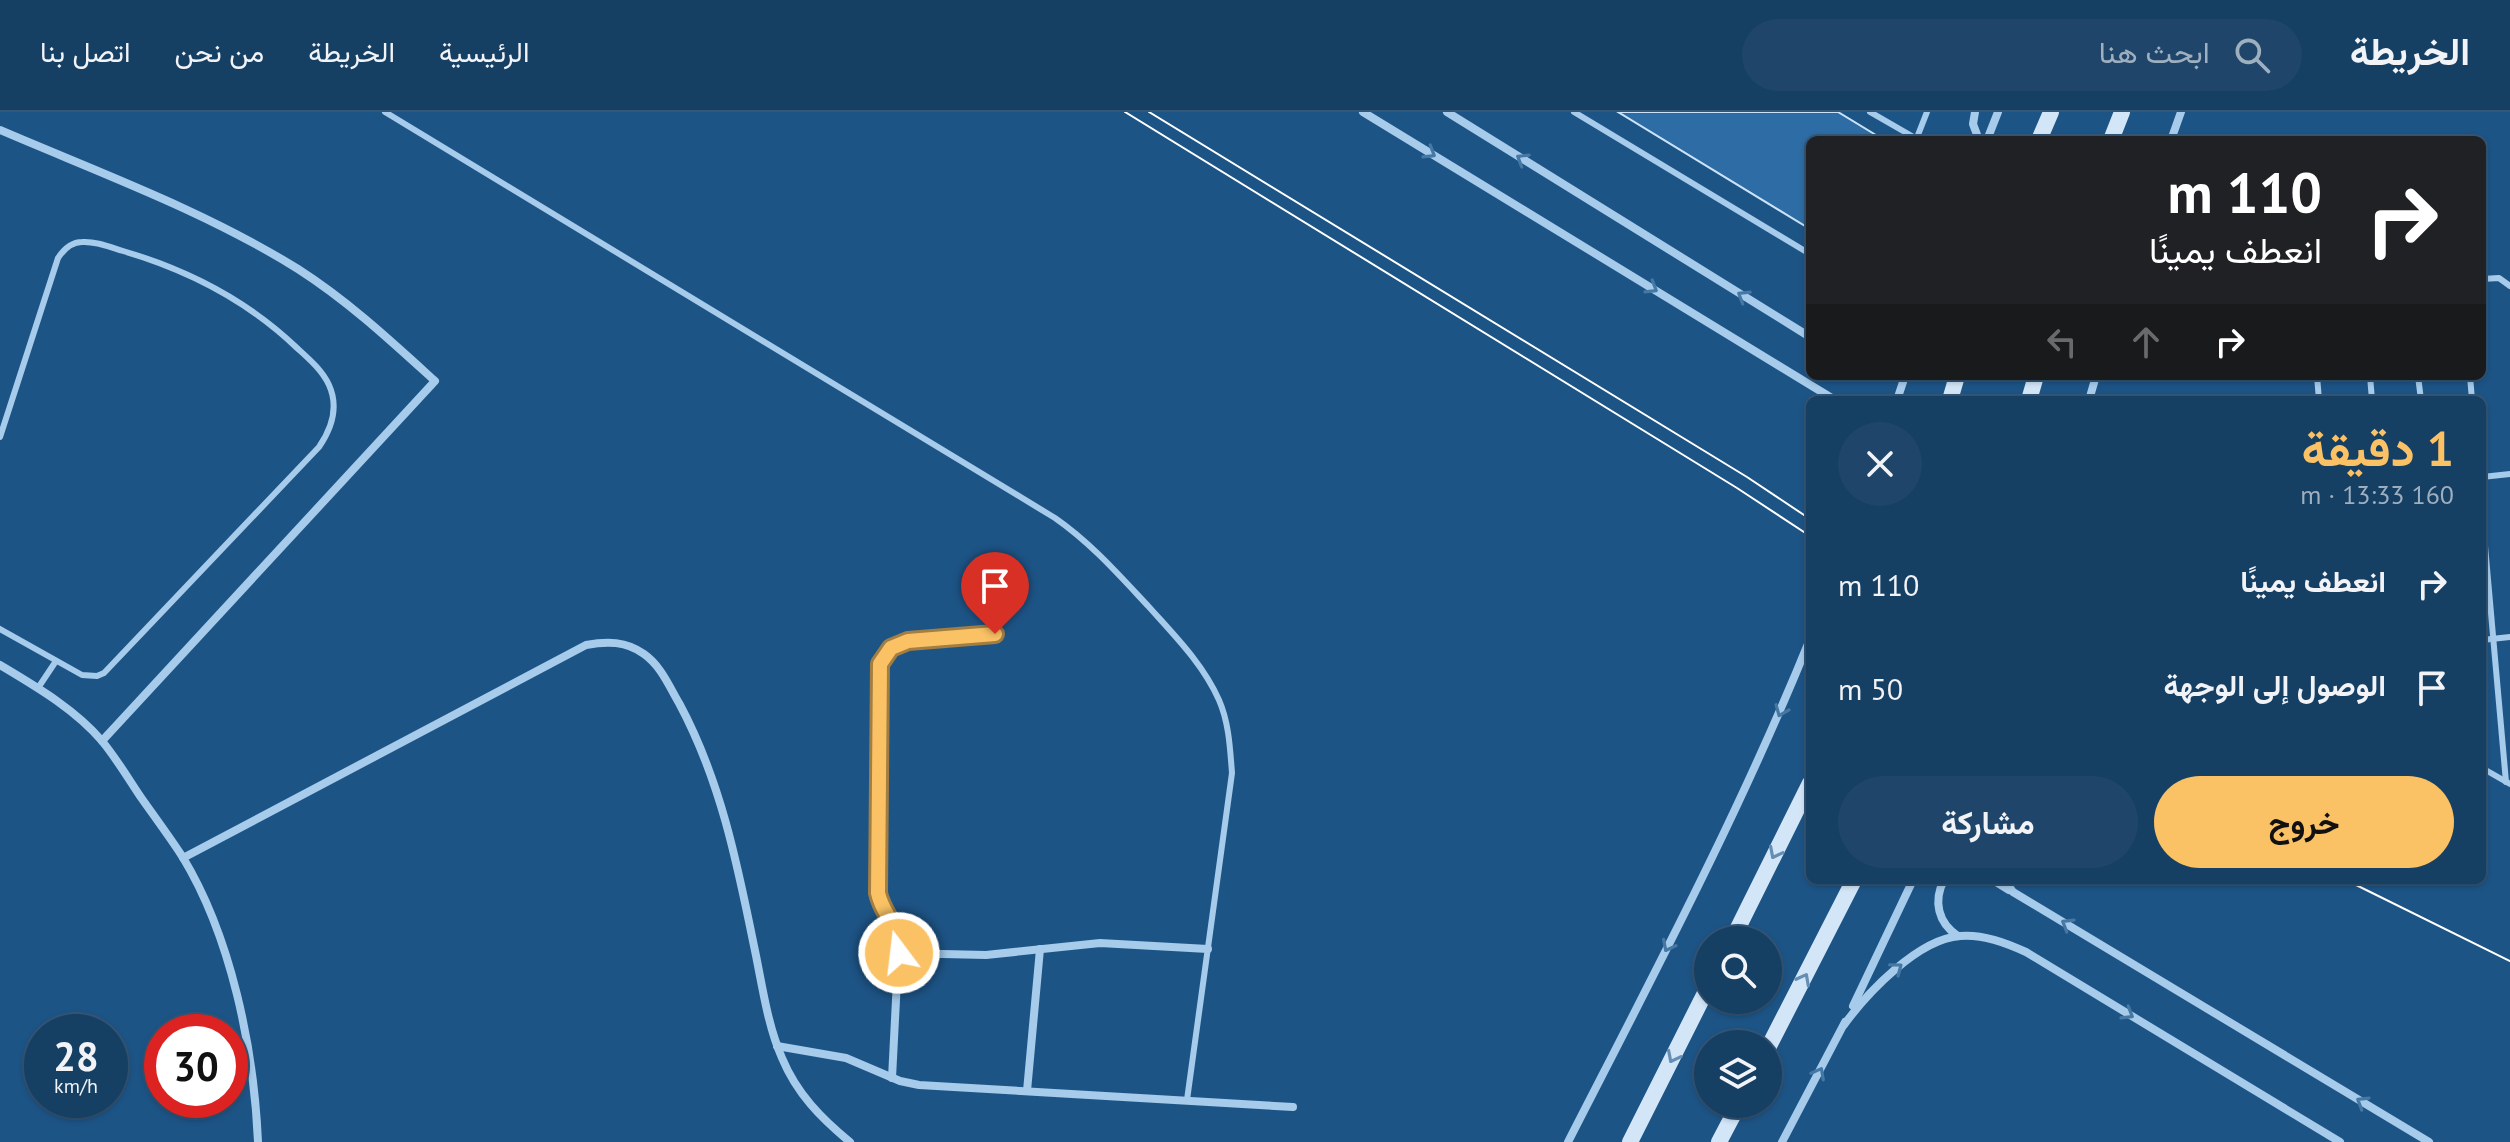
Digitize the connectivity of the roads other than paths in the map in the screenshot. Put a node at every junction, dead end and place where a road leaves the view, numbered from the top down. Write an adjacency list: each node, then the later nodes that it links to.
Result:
1 (385, 112): 52 (lane)
2 (1447, 112): 23 (street, one-way to 2)
3 (1574, 112): 20 (lane)
4 (1870, 112): 13 (lane)
5 (1927, 112): 14 (lane)
6 (1975, 112): 15 (street)
7 (1998, 112): 16 (street)
8 (2051, 112): 17 (main road)
9 (2122, 112): 18 (main road)
10 (2181, 112): 19 (street)
11 (1369, 113): 24 (street, one-way to 24)
12 (0, 130): 38 (street)
13 (1910, 136)
14 (1918, 136)
15 (1978, 136)
16 (1989, 136)
17 (2041, 136)
18 (2113, 136)
19 (2172, 136)
20 (1806, 252)
21 (2486, 279): 22 (lane)
22 (2510, 286)
23 (1806, 335)
24 (1829, 396)
25 (0, 437): 35 (lane)
26 (2510, 474): 27 (lane)
27 (2486, 477)
28 (2486, 558): 32 (lane)
29 (0, 629): 35 (lane)
30 (995, 634): 53 (street)
31 (2510, 637): 32 (lane)
32 (2493, 639): 33 (lane); 40 (lane)
33 (2486, 640)
34 (1806, 649): 65 (street, one-way to 65)
35 (56, 661): 37 (lane)
36 (0, 665): 37 (street)
37 (38, 688): 38 (street)
38 (102, 741): 42 (street)
39 (2486, 770): 40 (lane)
40 (2508, 783)
41 (1806, 791): 49 (main road, one-way to 49)
42 (183, 858): 57 (street); 63 (street)
43 (1852, 884): 56 (main road, one-way to 43)
44 (1911, 884): 55 (street)
45 (1942, 884): 50 (street)
46 (2000, 884): 48 (street)
47 (2007, 884): 48 (street)
48 (2013, 892): 70 (street, one-way to 48)
49 (1739, 926)
50 (1958, 936): 55 (street, one-way to 50); 69 (street, one-way to 69)
51 (1040, 949): 52 (street); 53 (street); 59 (street)
52 (1208, 949): 60 (lane)
53 (899, 953): 58 (street)
54 (1694, 1014): 66 (main road, one-way to 66)
55 (1844, 1025): 68 (street, one-way to 55)
56 (1777, 1030)
57 (777, 1046): 58 (street); 64 (street)
58 (892, 1078): 59 (street)
59 (1027, 1091): 60 (street)
60 (1187, 1100): 61 (street)
61 (1293, 1107)
62 (1732, 1118): 67 (main road)
63 (258, 1142)
64 (850, 1142)
65 (1568, 1142)
66 (1630, 1142)
67 (1719, 1142)
68 (1782, 1142)
69 (2340, 1142)
70 (2429, 1142)

